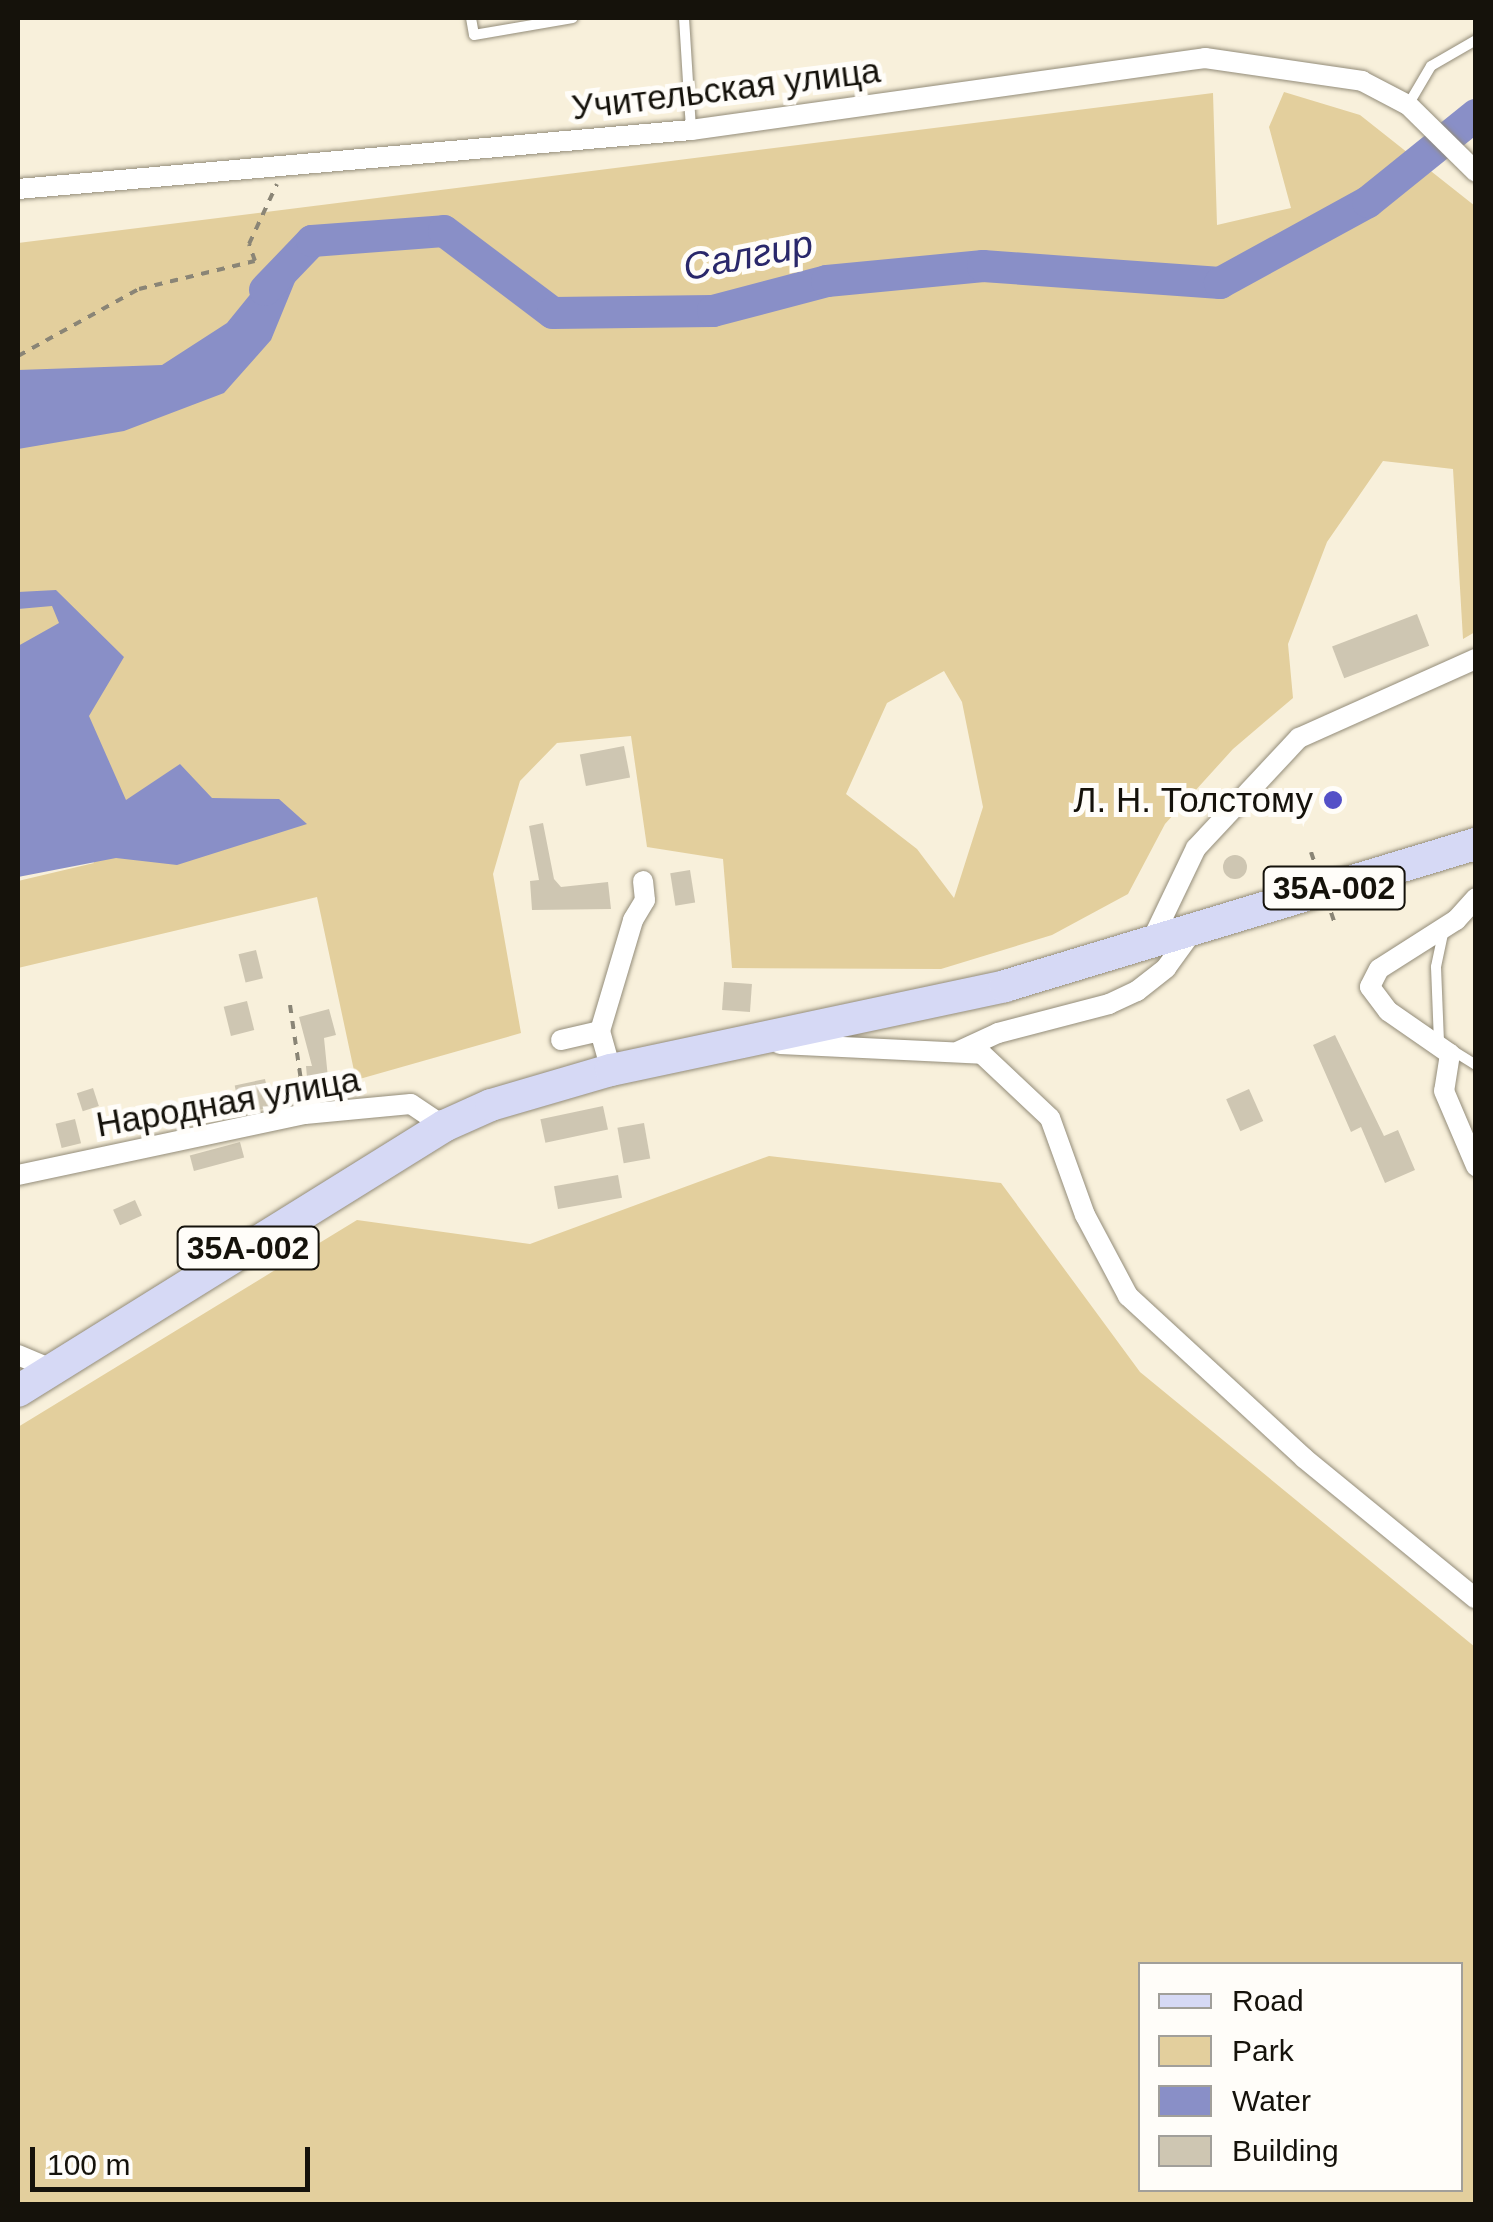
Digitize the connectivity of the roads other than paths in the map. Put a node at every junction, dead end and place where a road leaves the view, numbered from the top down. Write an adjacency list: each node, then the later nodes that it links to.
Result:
1 (471, 18): 2 (lane)
2 (573, 18)
3 (684, 18): 6 (lane)
4 (1476, 40): 5 (lane)
5 (1408, 105): 6 (street, Учительская улица); 7 (street, Учительская улица)
6 (691, 130): 8 (street, Учительская улица)
7 (1473, 168)
8 (18, 189)
9 (1476, 659): 15 (street)
10 (1476, 844): 14 (main road, 35А-002)
11 (643, 881): 16 (street)
12 (1476, 898): 13 (street)
13 (1444, 928): 19 (lane); 19 (street)
14 (1192, 932): 15 (main road, 35А-002); 20 (street)
15 (1149, 946): 18 (main road, 35А-002)
16 (600, 1031): 17 (street); 22 (street)
17 (561, 1040)
18 (744, 1042): 20 (street); 22 (main road, 35А-002)
19 (1440, 1042): 21 (lane); 24 (street)
20 (957, 1052): 29 (street)
21 (1476, 1065)
22 (611, 1070): 23 (main road, 35А-002)
23 (444, 1126): 25 (street, Народная улица); 27 (main road, 35А-002)
24 (1476, 1166)
25 (18, 1176)
26 (18, 1355): 27 (street)
27 (51, 1370): 28 (main road, 35А-002)
28 (18, 1390)
29 (1476, 1599)

